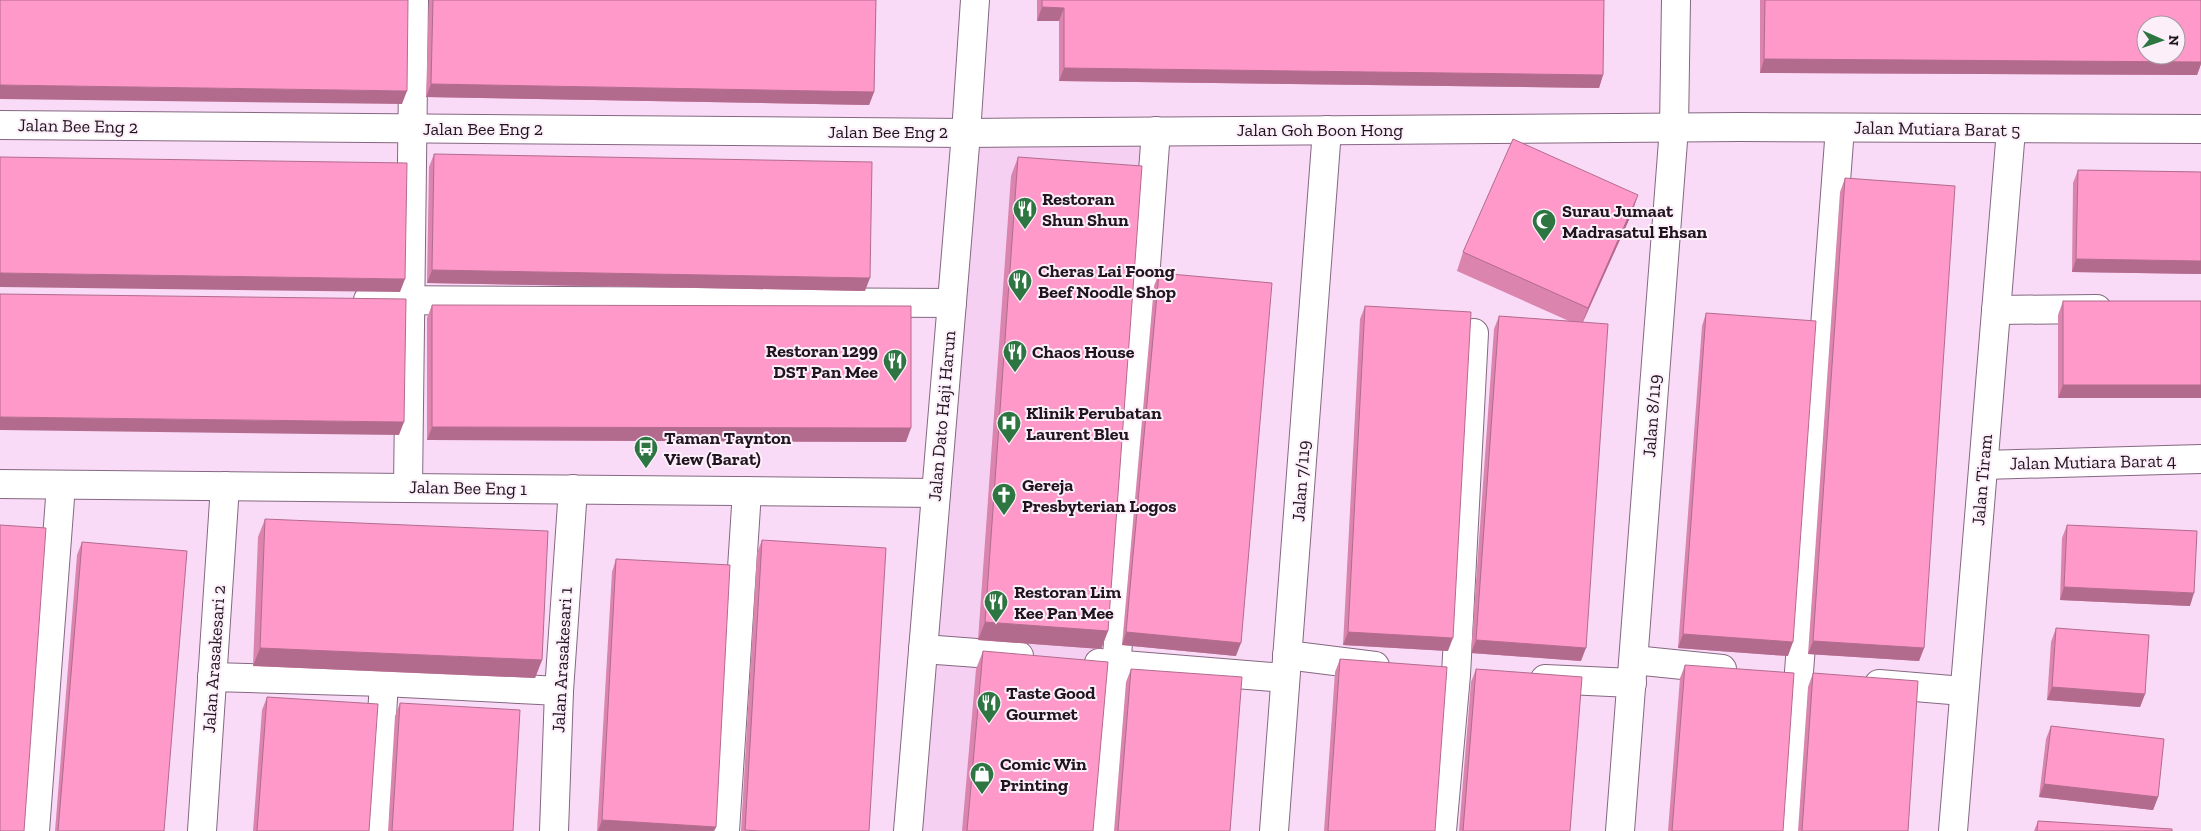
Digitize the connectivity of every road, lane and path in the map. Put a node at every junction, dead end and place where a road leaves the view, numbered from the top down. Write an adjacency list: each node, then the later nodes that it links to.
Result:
1 (414, 0): 7 (street)
2 (975, 0): 12 (street, Jalan Dato Haji Harun)
3 (1676, 0): 5 (street, Jalan 8/119)
4 (0, 125): 7 (street, Jalan Bee Eng 2)
5 (1674, 128): 6 (street, Jalan Mutiara Barat 5); 8 (street, Jalan Goh Boon Hong); 34 (street, Jalan 8/119)
6 (1840, 128): 9 (street, Jalan Mutiara Barat 5); 36 (street)
7 (412, 129): 12 (street, Jalan Bee Eng 2); 14 (street)
8 (1327, 130): 11 (street, Jalan Goh Boon Hong); 32 (street, Jalan 7/119)
9 (2011, 130): 10 (street, Jalan Mutiara Barat 5); 17 (street, Jalan Tiram)
10 (2201, 130)
11 (1156, 131): 12 (street, Jalan Goh Boon Hong); 31 (street)
12 (966, 133): 15 (street, Jalan Dato Haji Harun)
13 (342, 300): 14 (street)
14 (410, 300): 15 (street); 24 (street)
15 (952, 303): 27 (street, Jalan Dato Haji Harun)
16 (2123, 309): 17 (street)
17 (1996, 310): 20 (street, Jalan Tiram)
18 (1474, 333): 35 (street)
19 (2201, 459): 20 (street, Jalan Mutiara Barat 4)
20 (1984, 465): 44 (street, Jalan Tiram)
21 (0, 484): 22 (street, Jalan Bee Eng 1)
22 (61, 485): 23 (street, Jalan Bee Eng 1); 45 (street)
23 (225, 486): 24 (street, Jalan Bee Eng 1); 37 (street, Jalan Arasakesari 2)
24 (408, 488): 25 (street, Jalan Bee Eng 1)
25 (573, 489): 26 (street, Jalan Bee Eng 1); 43 (street, Jalan Arasakesari 1)
26 (747, 491): 27 (street, Jalan Bee Eng 1); 49 (street)
27 (936, 493): 28 (street, Jalan Dato Haji Harun)
28 (923, 648): 29 (street); 50 (street, Jalan Dato Haji Harun)
29 (1039, 658)
30 (1078, 661): 31 (street)
31 (1116, 664): 32 (street); 51 (street)
32 (1286, 667): 33 (street); 52 (street, Jalan 7/119)
33 (1396, 668)
34 (1633, 672): 36 (street); 39 (street); 54 (street, Jalan 8/119)
35 (1446, 674): 38 (street); 53 (street)
36 (1799, 676): 40 (street); 55 (street)
37 (212, 677): 41 (street); 46 (street, Jalan Arasakesari 2)
38 (1485, 677)
39 (1524, 678)
40 (1828, 679)
41 (384, 682): 43 (street); 47 (street)
42 (1857, 682): 44 (street)
43 (559, 691): 48 (street, Jalan Arasakesari 1)
44 (1963, 691): 56 (street, Jalan Tiram)
45 (35, 831)
46 (202, 831)
47 (375, 831)
48 (554, 831)
49 (725, 831)
50 (908, 831)
51 (1104, 831)
52 (1274, 831)
53 (1442, 831)
54 (1620, 831)
55 (1787, 831)
56 (1953, 831)

